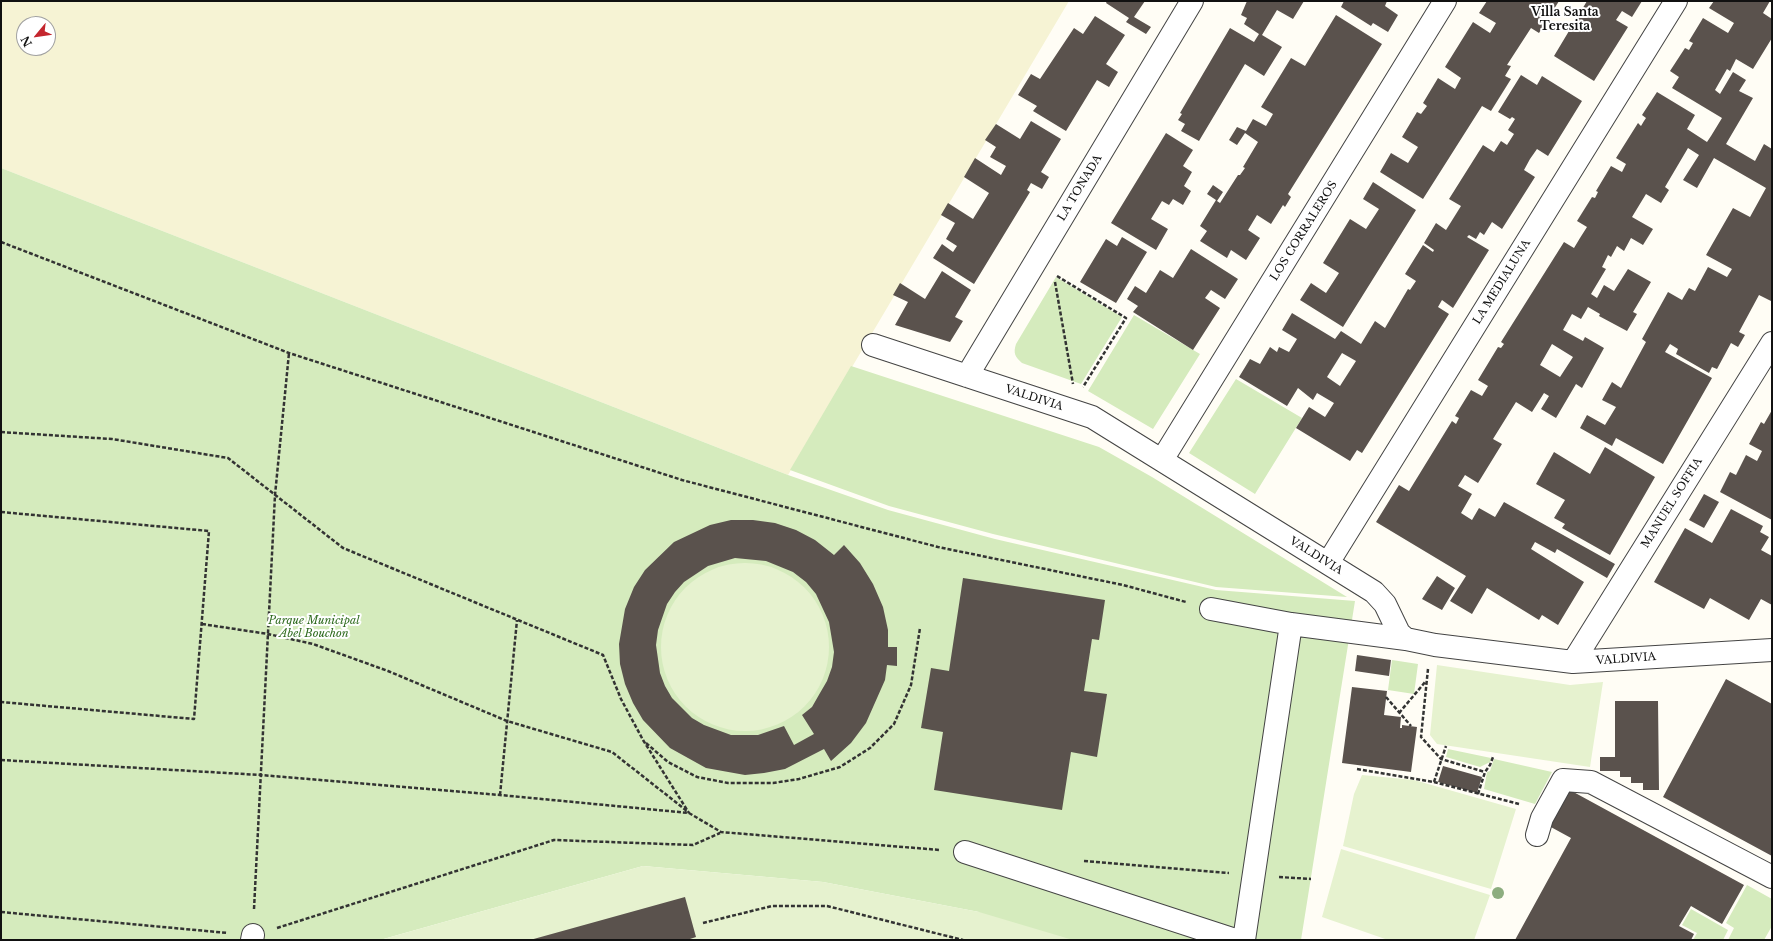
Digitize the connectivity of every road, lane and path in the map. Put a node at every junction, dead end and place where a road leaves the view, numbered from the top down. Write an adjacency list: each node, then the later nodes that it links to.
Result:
1 (1192, 1): 8 (street, LA TONADA)
2 (1446, 1): 12 (street, LOS CORRALEROS)
3 (1676, 1): 15 (street, LA MEDIALUNA)
4 (1, 242): 7 (path)
5 (1772, 343): 25 (street, MANUEL SOFFIA)
6 (873, 345): 8 (street, VALDIVIA)
7 (289, 353): 13 (path); 16 (path)
8 (967, 376): 12 (street, VALDIVIA)
9 (1074, 388): 10 (path)
10 (1080, 391)
11 (1, 432): 13 (path)
12 (1162, 460): 15 (street, VALDIVIA)
13 (275, 495): 17 (path); 21 (path)
14 (1, 512): 18 (path)
15 (1328, 563): 22 (street, VALDIVIA)
16 (1211, 609): 19 (street)
17 (517, 620): 30 (path); 32 (path)
18 (202, 624): 21 (path); 28 (path)
19 (1291, 624): 22 (street); 49 (street)
20 (920, 628): 32 (path)
21 (268, 634): 30 (path); 39 (path)
22 (1406, 639): 25 (street, VALDIVIA)
23 (1772, 650): 25 (street, VALDIVIA)
24 (1429, 662): 26 (path)
25 (1573, 662)
26 (1427, 680): 29 (path); 35 (path)
27 (1386, 697): 29 (path)
28 (1, 702)
29 (1399, 713): 31 (path)
30 (507, 721): 42 (path); 44 (path)
31 (1411, 726)
32 (643, 740): 44 (path)
33 (1446, 746): 35 (path)
34 (1493, 757): 38 (path)
35 (1441, 759): 38 (path); 40 (path)
36 (1, 760): 39 (path)
37 (1357, 769): 40 (path)
38 (1485, 772): 41 (path)
39 (261, 775): 42 (path); 54 (path)
40 (1434, 782): 41 (path)
41 (1478, 794): 43 (path)
42 (500, 795): 44 (path)
43 (1525, 806)
44 (689, 813): 45 (path)
45 (721, 832): 47 (path); 54 (path)
46 (1536, 835): 50 (street)
47 (964, 852): 56 (street)
48 (1082, 861): 49 (path)
49 (1254, 875): 51 (path); 57 (street)
50 (1772, 877)
51 (1311, 879)
52 (1, 912): 54 (path)
53 (704, 923): 55 (path)
54 (252, 938)
55 (964, 940)
56 (1235, 940)
57 (1244, 940)

